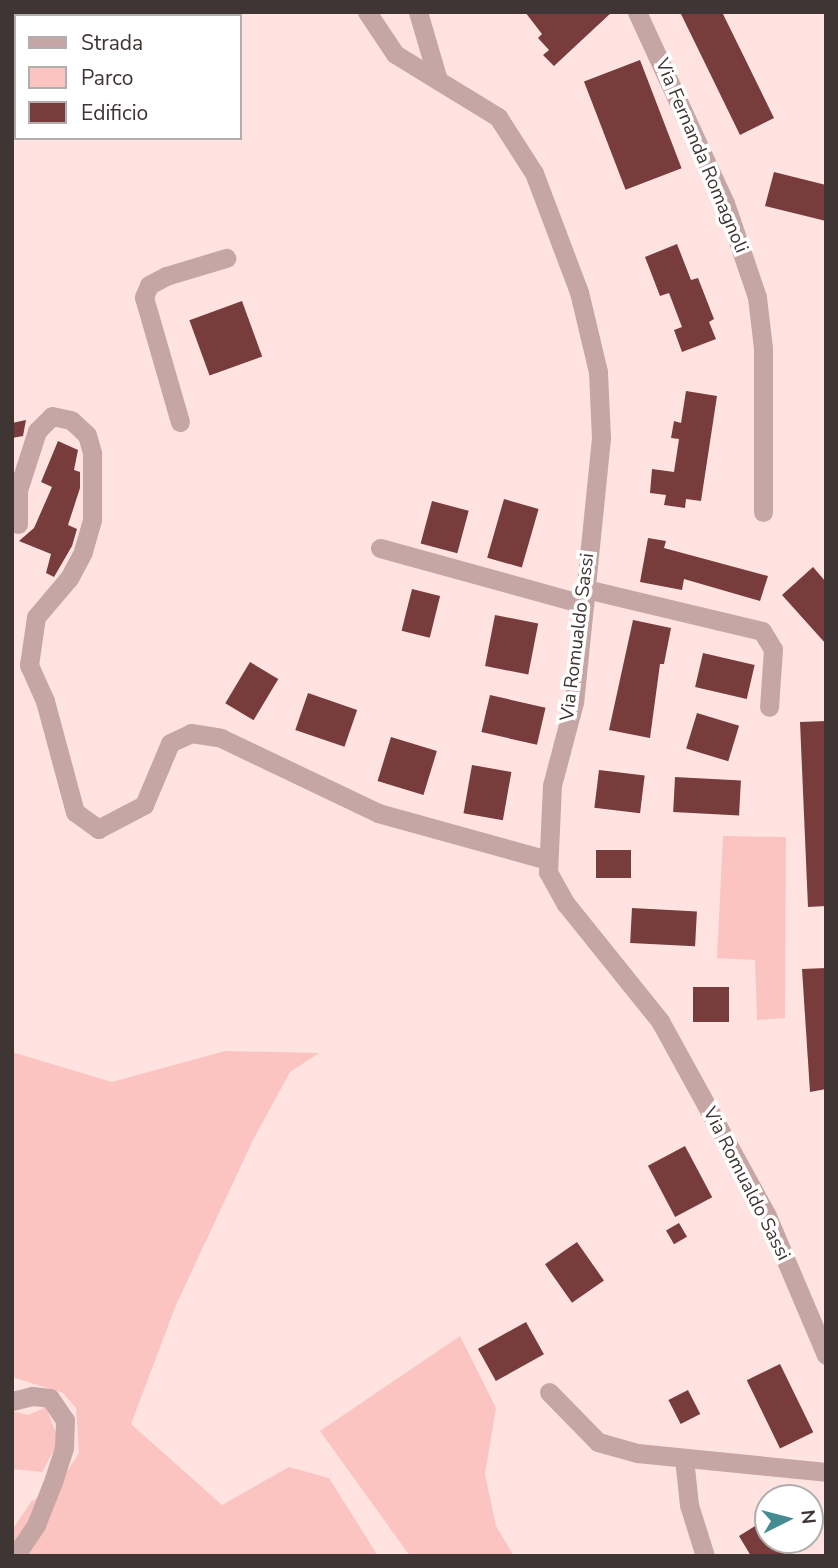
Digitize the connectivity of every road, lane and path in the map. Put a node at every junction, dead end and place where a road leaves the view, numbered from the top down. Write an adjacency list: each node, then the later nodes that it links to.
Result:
1 (367, 12): 4 (street, Via Romualdo Sassi)
2 (418, 12): 4 (street)
3 (637, 12): 7 (street, Via Fernanda Romagnoli)
4 (438, 80): 10 (street, Via Romualdo Sassi)
5 (226, 258): 6 (street)
6 (180, 422)
7 (764, 512)
8 (18, 524): 12 (street)
9 (380, 548): 10 (street)
10 (585, 597): 11 (street); 12 (street, Via Romualdo Sassi)
11 (769, 706)
12 (548, 860): 13 (street, Via Romualdo Sassi)
13 (826, 1355)
14 (549, 1392): 16 (street)
15 (12, 1401): 18 (street)
16 (684, 1458): 17 (street); 19 (street)
17 (826, 1472)
18 (15, 1556)
19 (705, 1556)

